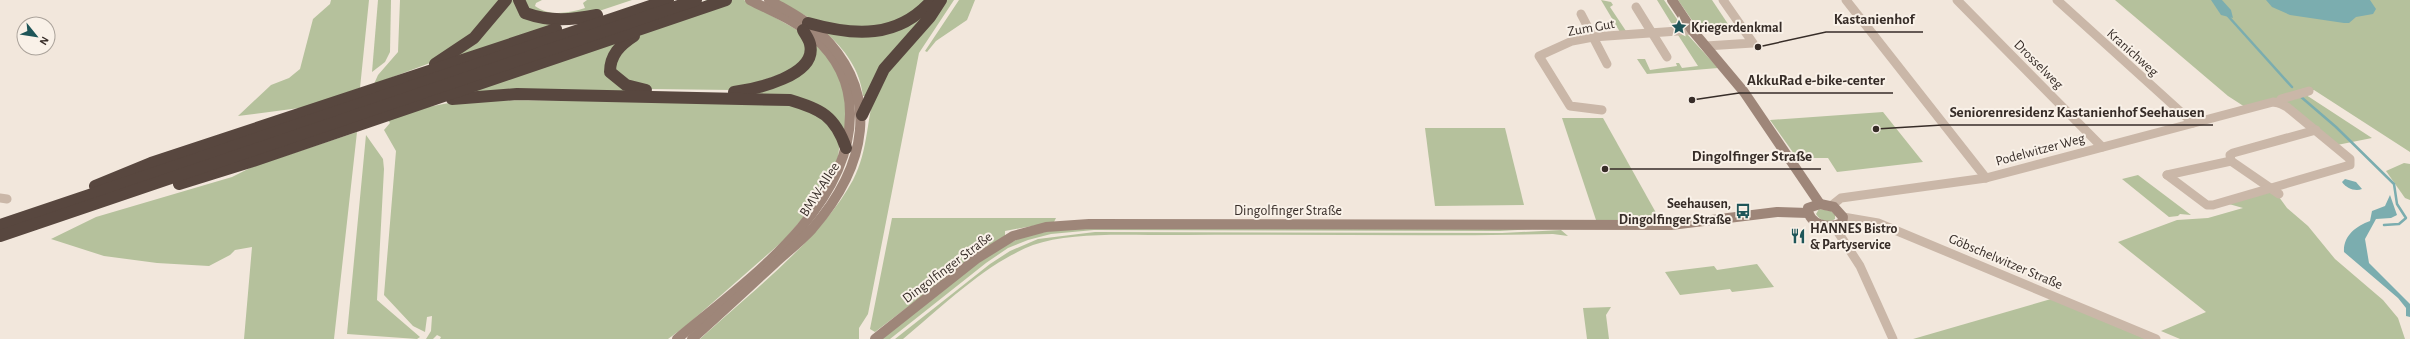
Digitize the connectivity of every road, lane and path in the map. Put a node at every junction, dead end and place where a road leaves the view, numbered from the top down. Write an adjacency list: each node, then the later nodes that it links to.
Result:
1 (506, 0): 27 (highway)
2 (519, 0): 18 (highway)
3 (642, 0): 18 (highway)
4 (668, 0): 30 (highway)
5 (696, 0): 30 (highway)
6 (726, 0): 19 (highway)
7 (750, 0): 20 (street)
8 (768, 0): 20 (street)
9 (932, 0): 20 (highway)
10 (941, 0): 34 (highway)
11 (1672, 0): 21 (street)
12 (1723, 0): 24 (street)
13 (1846, 0): 40 (street)
14 (1957, 0): 37 (street, Drosselweg)
15 (2057, 0): 35 (street, Kranichweg)
16 (1636, 7): 22 (street)
17 (1580, 14): 23 (street)
18 (597, 15): 27 (highway)
19 (648, 26): 20 (highway); 33 (highway)
20 (806, 27): 34 (street, BMW-Allee); 38 (street, BMW-Allee)
21 (1692, 30): 22 (street, Zum Gut); 24 (street)
22 (1652, 32): 23 (street, Zum Gut); 25 (street)
23 (1593, 37): 26 (street); 31 (street, Zum Gut)
24 (1706, 46): 42 (street)
25 (1667, 57)
26 (1607, 64)
27 (402, 80): 30 (highway)
28 (2309, 91): 29 (street, Podelwitzer Weg)
29 (2279, 103): 35 (street, Podelwitzer Weg); 36 (street)
30 (374, 105): 32 (highway); 32 (highway); 33 (highway)
31 (1602, 110)
32 (351, 112): 46 (highway); 48 (highway)
33 (399, 112): 38 (highway)
34 (862, 115): 50 (street, BMW-Allee)
35 (2193, 123): 37 (street, Podelwitzer Weg)
36 (2316, 130): 39 (street); 41 (street)
37 (2102, 147): 40 (street, Podelwitzer Weg)
38 (846, 148): 49 (street, BMW-Allee)
39 (2231, 161): 41 (street); 41 (street)
40 (1986, 178): 43 (street, Podelwitzer Weg)
41 (2275, 191)
42 (1820, 204): 43 (street); 44 (street)
43 (1831, 206): 45 (street)
44 (1808, 214): 47 (street); 51 (street, Dingolfinger Straße)
45 (1843, 217): 47 (street); 53 (street, Göbschelwitzer Straße)
46 (0, 225)
47 (1834, 226): 52 (street)
48 (0, 236)
49 (677, 339)
50 (692, 339)
51 (875, 339)
52 (1893, 339)
53 (2156, 339)

